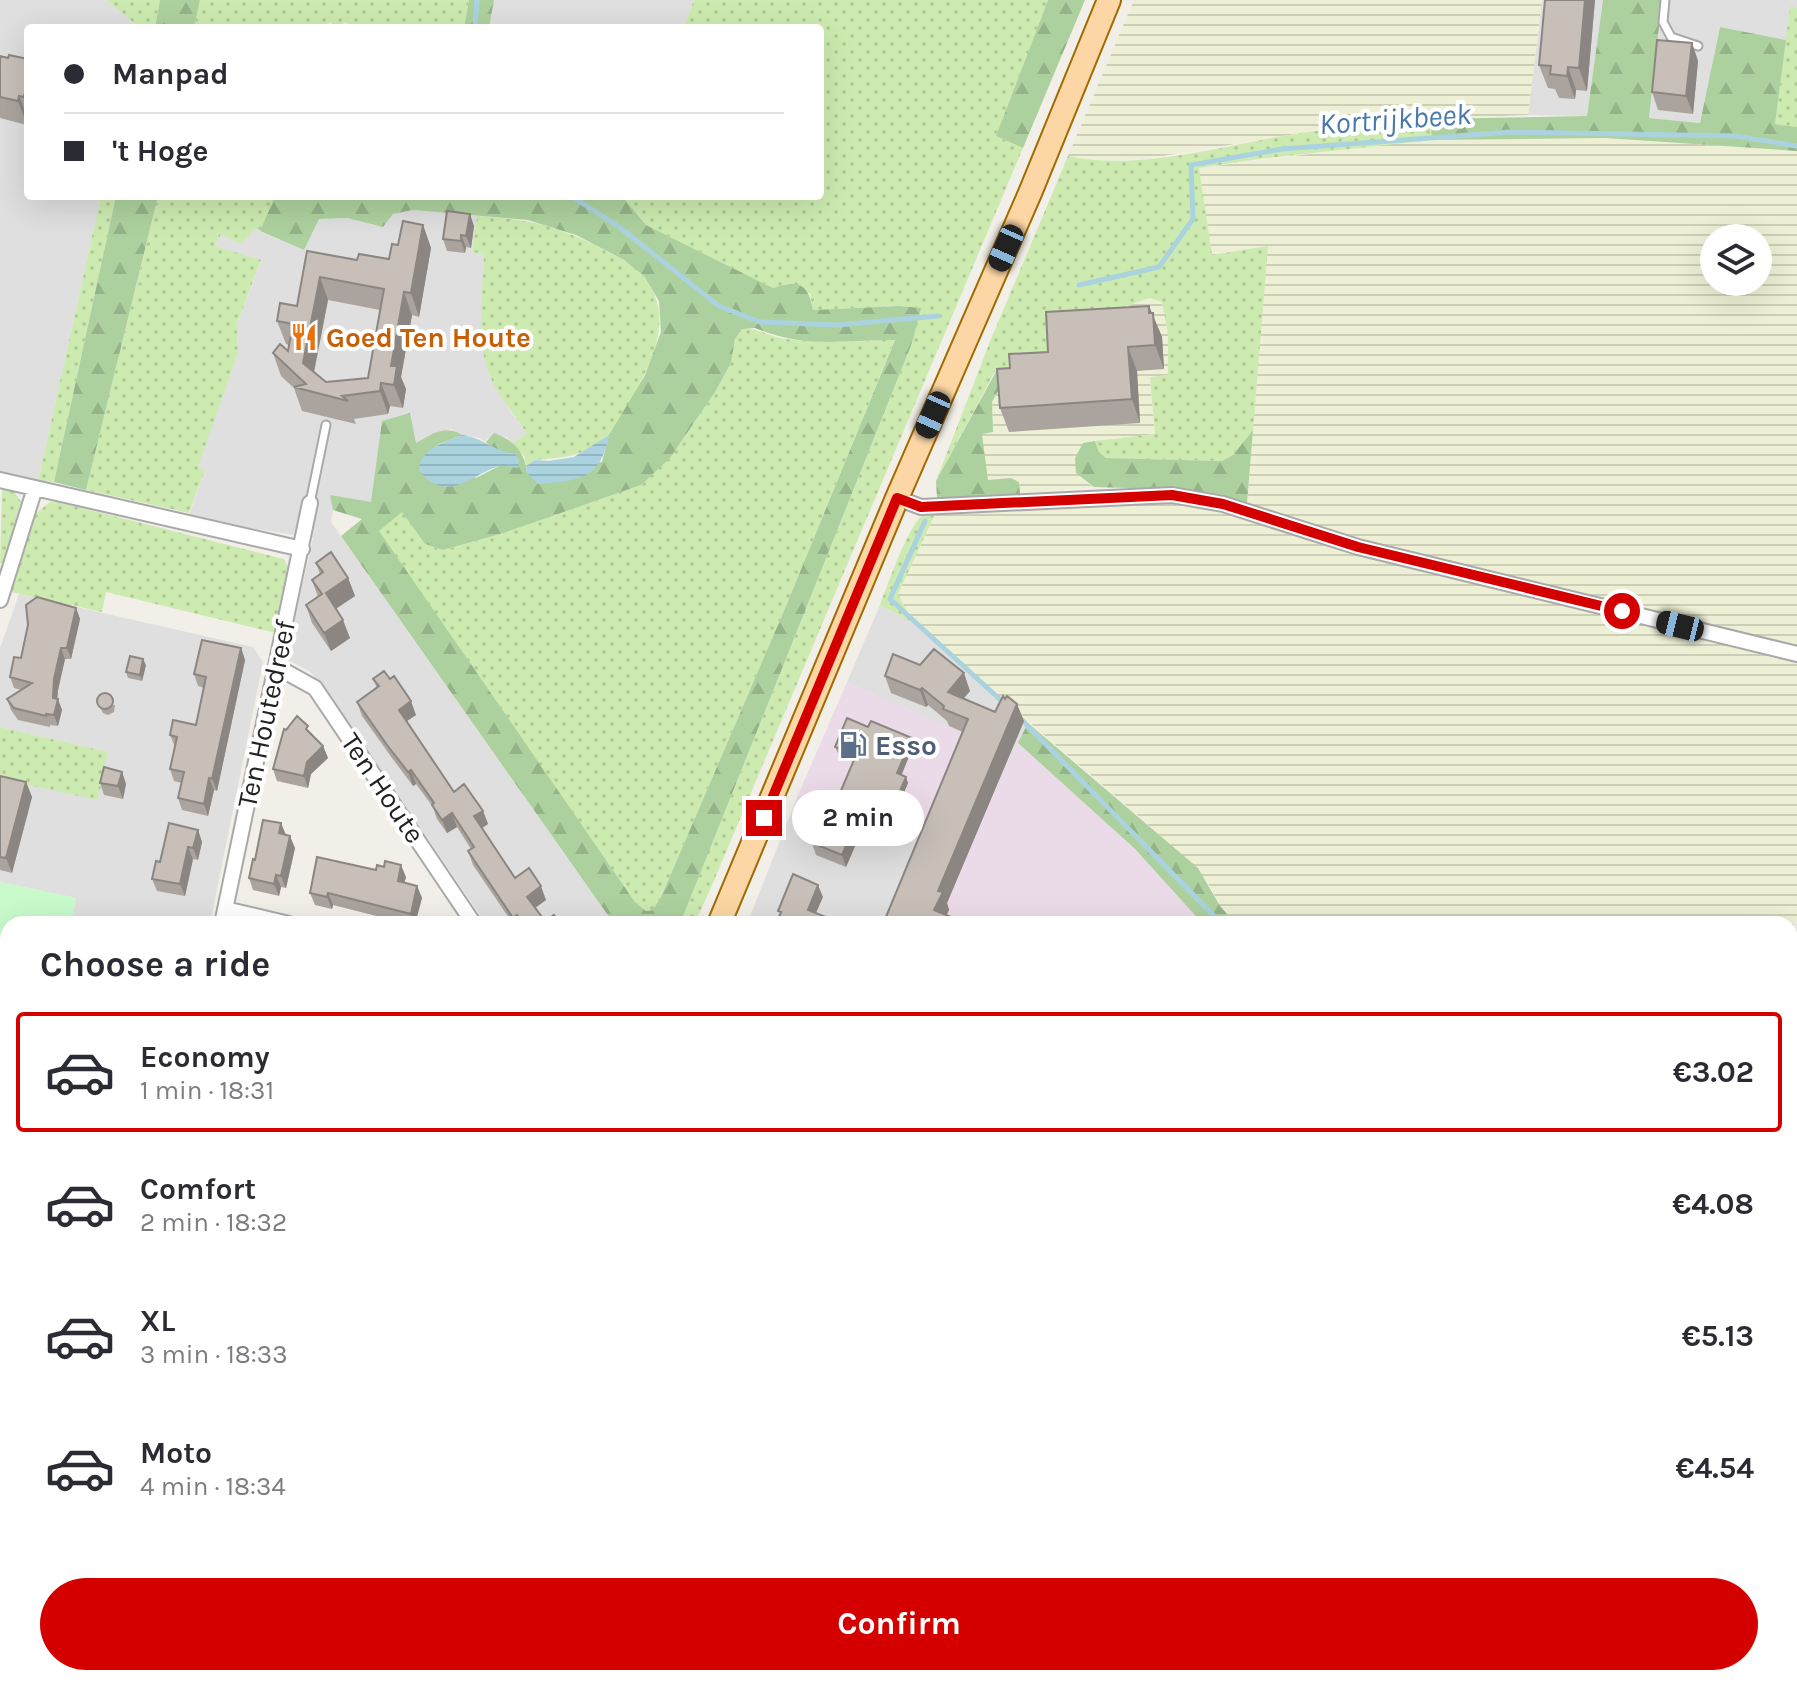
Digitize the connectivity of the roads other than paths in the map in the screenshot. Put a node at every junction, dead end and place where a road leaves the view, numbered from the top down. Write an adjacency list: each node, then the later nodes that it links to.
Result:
1 (1109, 0): 7 (main road)
2 (1665, 0): 3 (lane)
3 (1698, 46)
4 (326, 425): 8 (lane)
5 (0, 480): 6 (street)
6 (35, 488): 9 (street); 10 (street)
7 (897, 498): 11 (street); 17 (main road)
8 (310, 503): 9 (street, Ten Houtedreef)
9 (302, 549): 12 (street, Ten Houtedreef)
10 (0, 600)
11 (1797, 654)
12 (277, 667): 13 (street, Ten Houtedreef); 16 (street, Ten Houte)
13 (225, 909): 14 (street, Ten Houtedreef); 15 (street)
14 (224, 916)
15 (255, 916)
16 (469, 916)
17 (722, 916)

